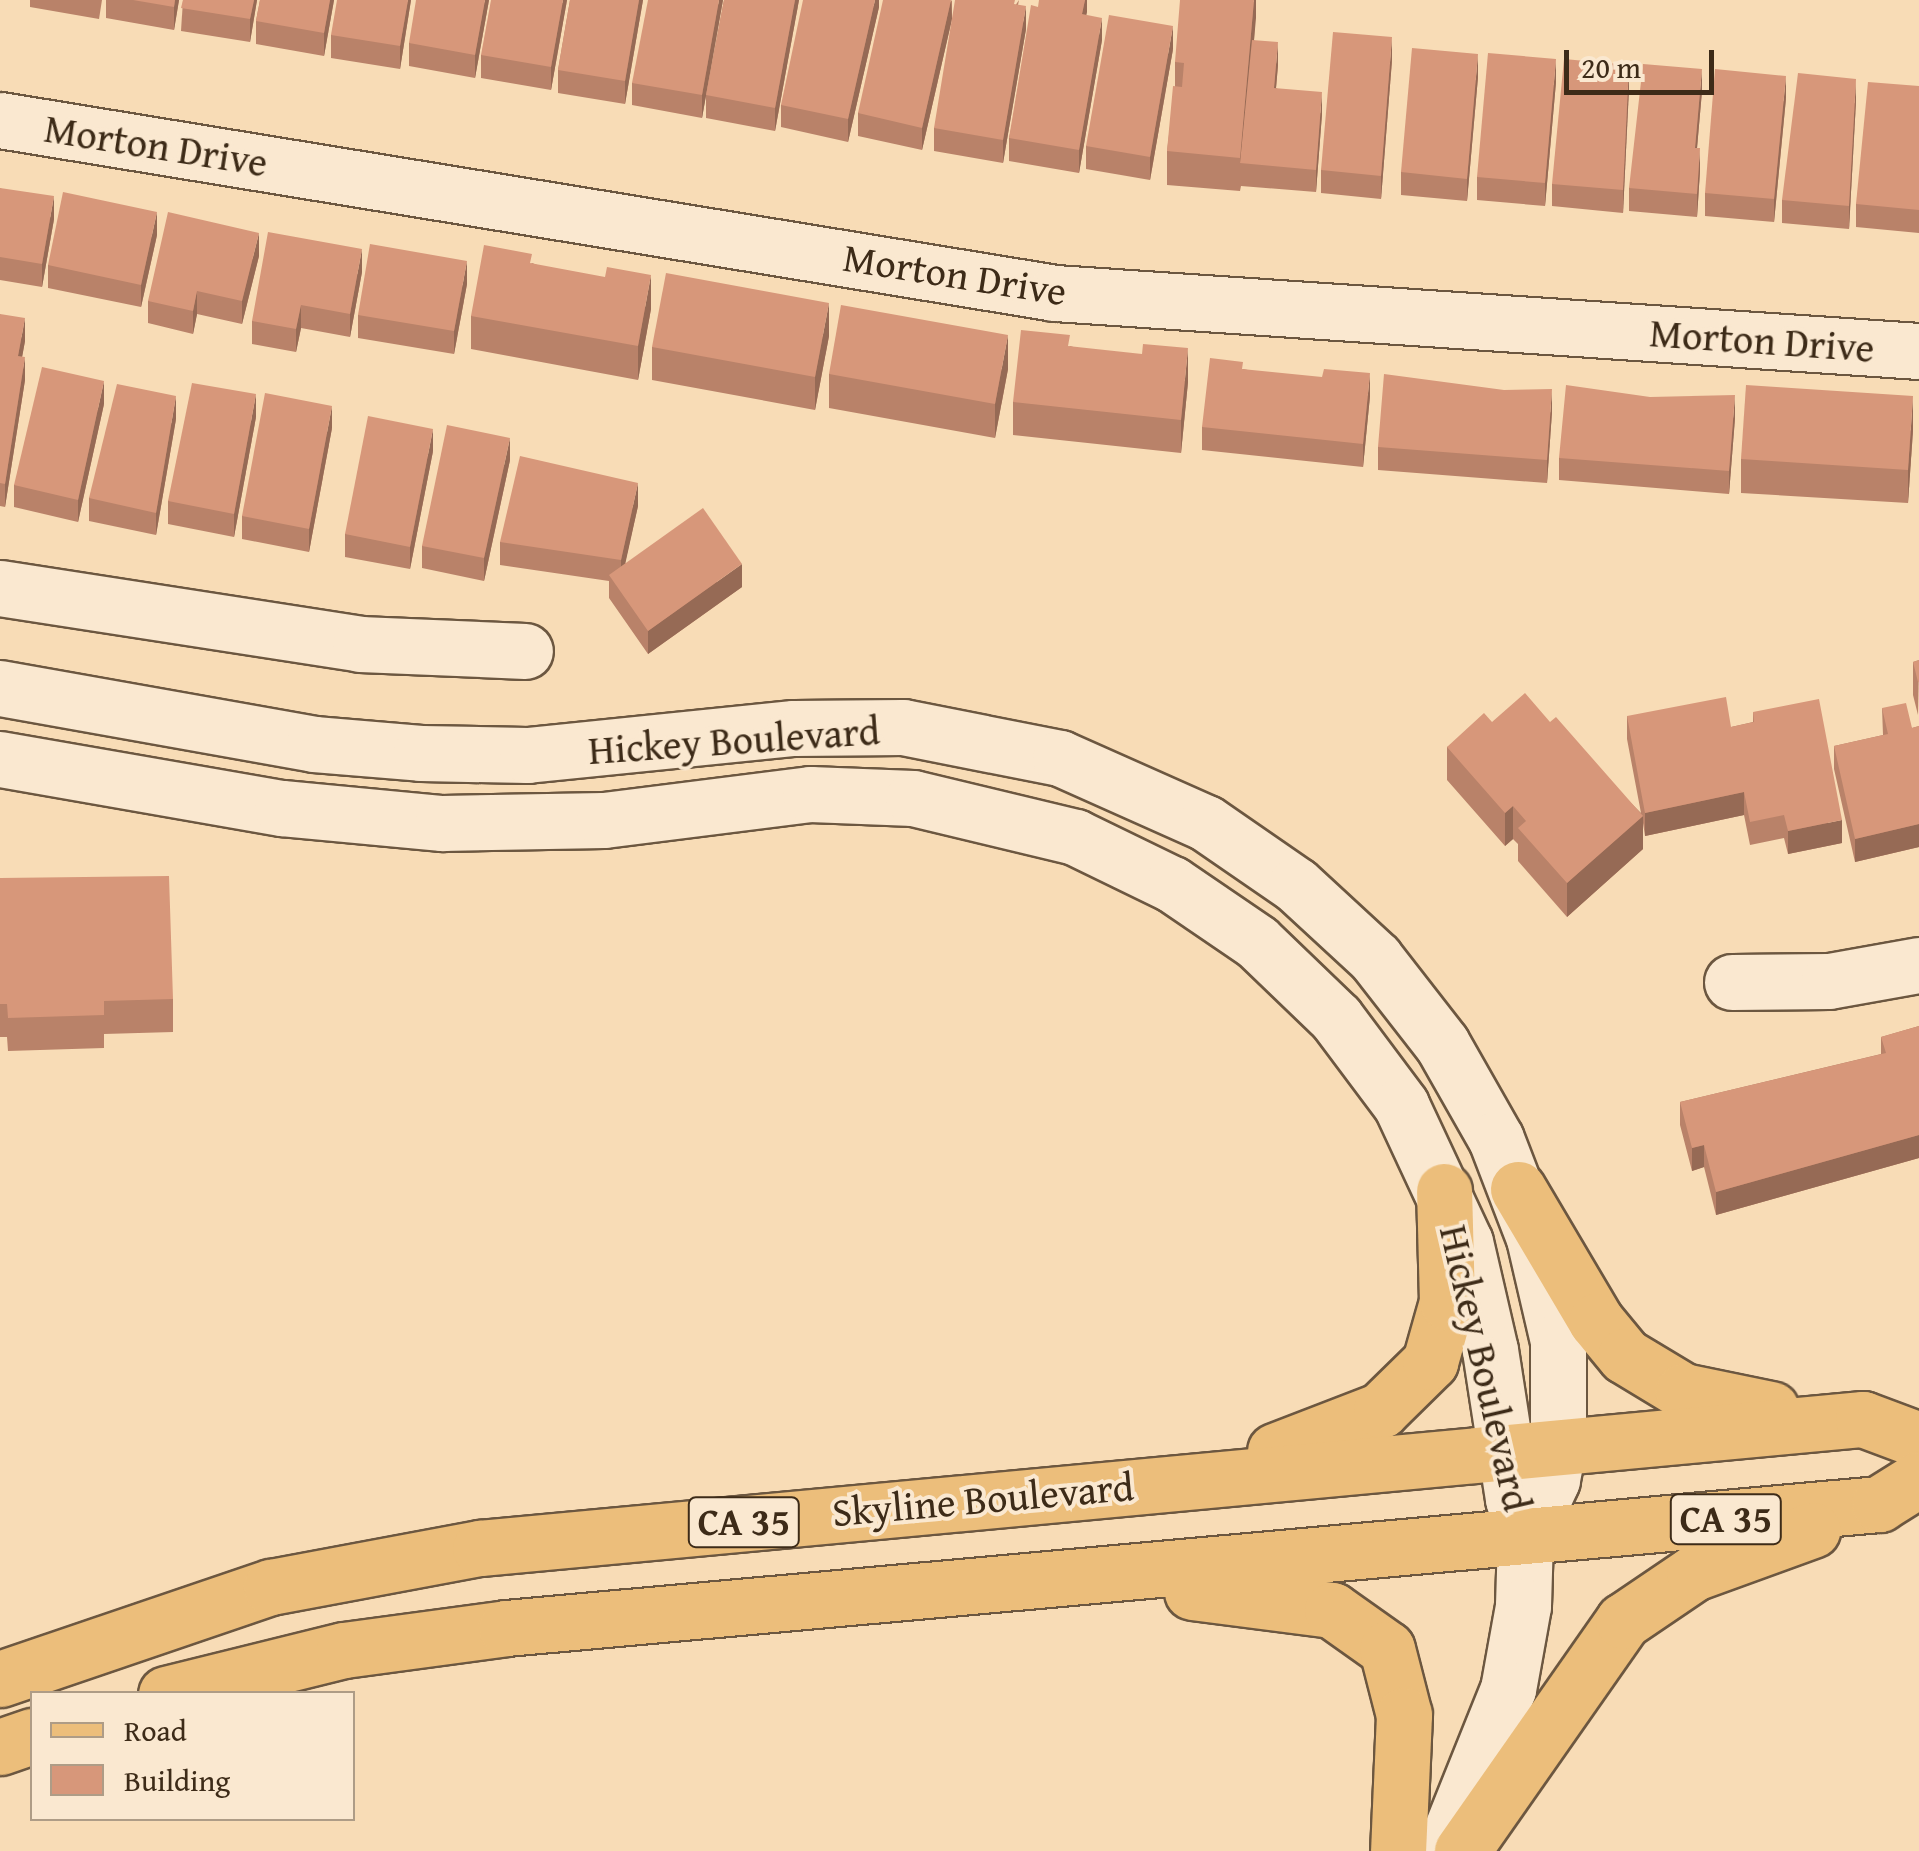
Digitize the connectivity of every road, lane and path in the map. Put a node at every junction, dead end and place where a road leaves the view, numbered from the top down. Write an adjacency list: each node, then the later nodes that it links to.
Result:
1 (0, 120): 2 (main road, Morton Drive)
2 (1919, 350)
3 (0, 588): 4 (main road)
4 (525, 651)
5 (0, 688): 9 (main road, Hickey Boulevard)
6 (0, 759): 10 (main road, Hickey Boulevard)
7 (1919, 965): 8 (main road)
8 (1732, 982)
9 (1518, 1188): 11 (main road); 13 (main road, Hickey Boulevard)
10 (1444, 1191): 14 (main road, Hickey Boulevard); 15 (main road)
11 (1863, 1419): 12 (main road, Skyline Boulevard / CA 35); 13 (main road, Skyline Boulevard / CA 35)
12 (1919, 1440)
13 (1558, 1448): 14 (main road, Skyline Boulevard / CA 35); 17 (main road, Hickey Boulevard)
14 (1504, 1453): 15 (main road, Skyline Boulevard / CA 35); 17 (main road, Hickey Boulevard)
15 (1182, 1480): 19 (main road, Skyline Boulevard / CA 35)
16 (1899, 1492): 17 (main road, CA 35); 25 (main road)
17 (1525, 1538): 18 (main road, CA 35); 24 (main road, Hickey Boulevard)
18 (1069, 1579): 20 (main road, CA 35); 23 (main road)
19 (0, 1679)
20 (178, 1691)
21 (30, 1737): 22 (main road)
22 (0, 1748)
23 (1398, 1851)
24 (1443, 1851)
25 (1462, 1851)

